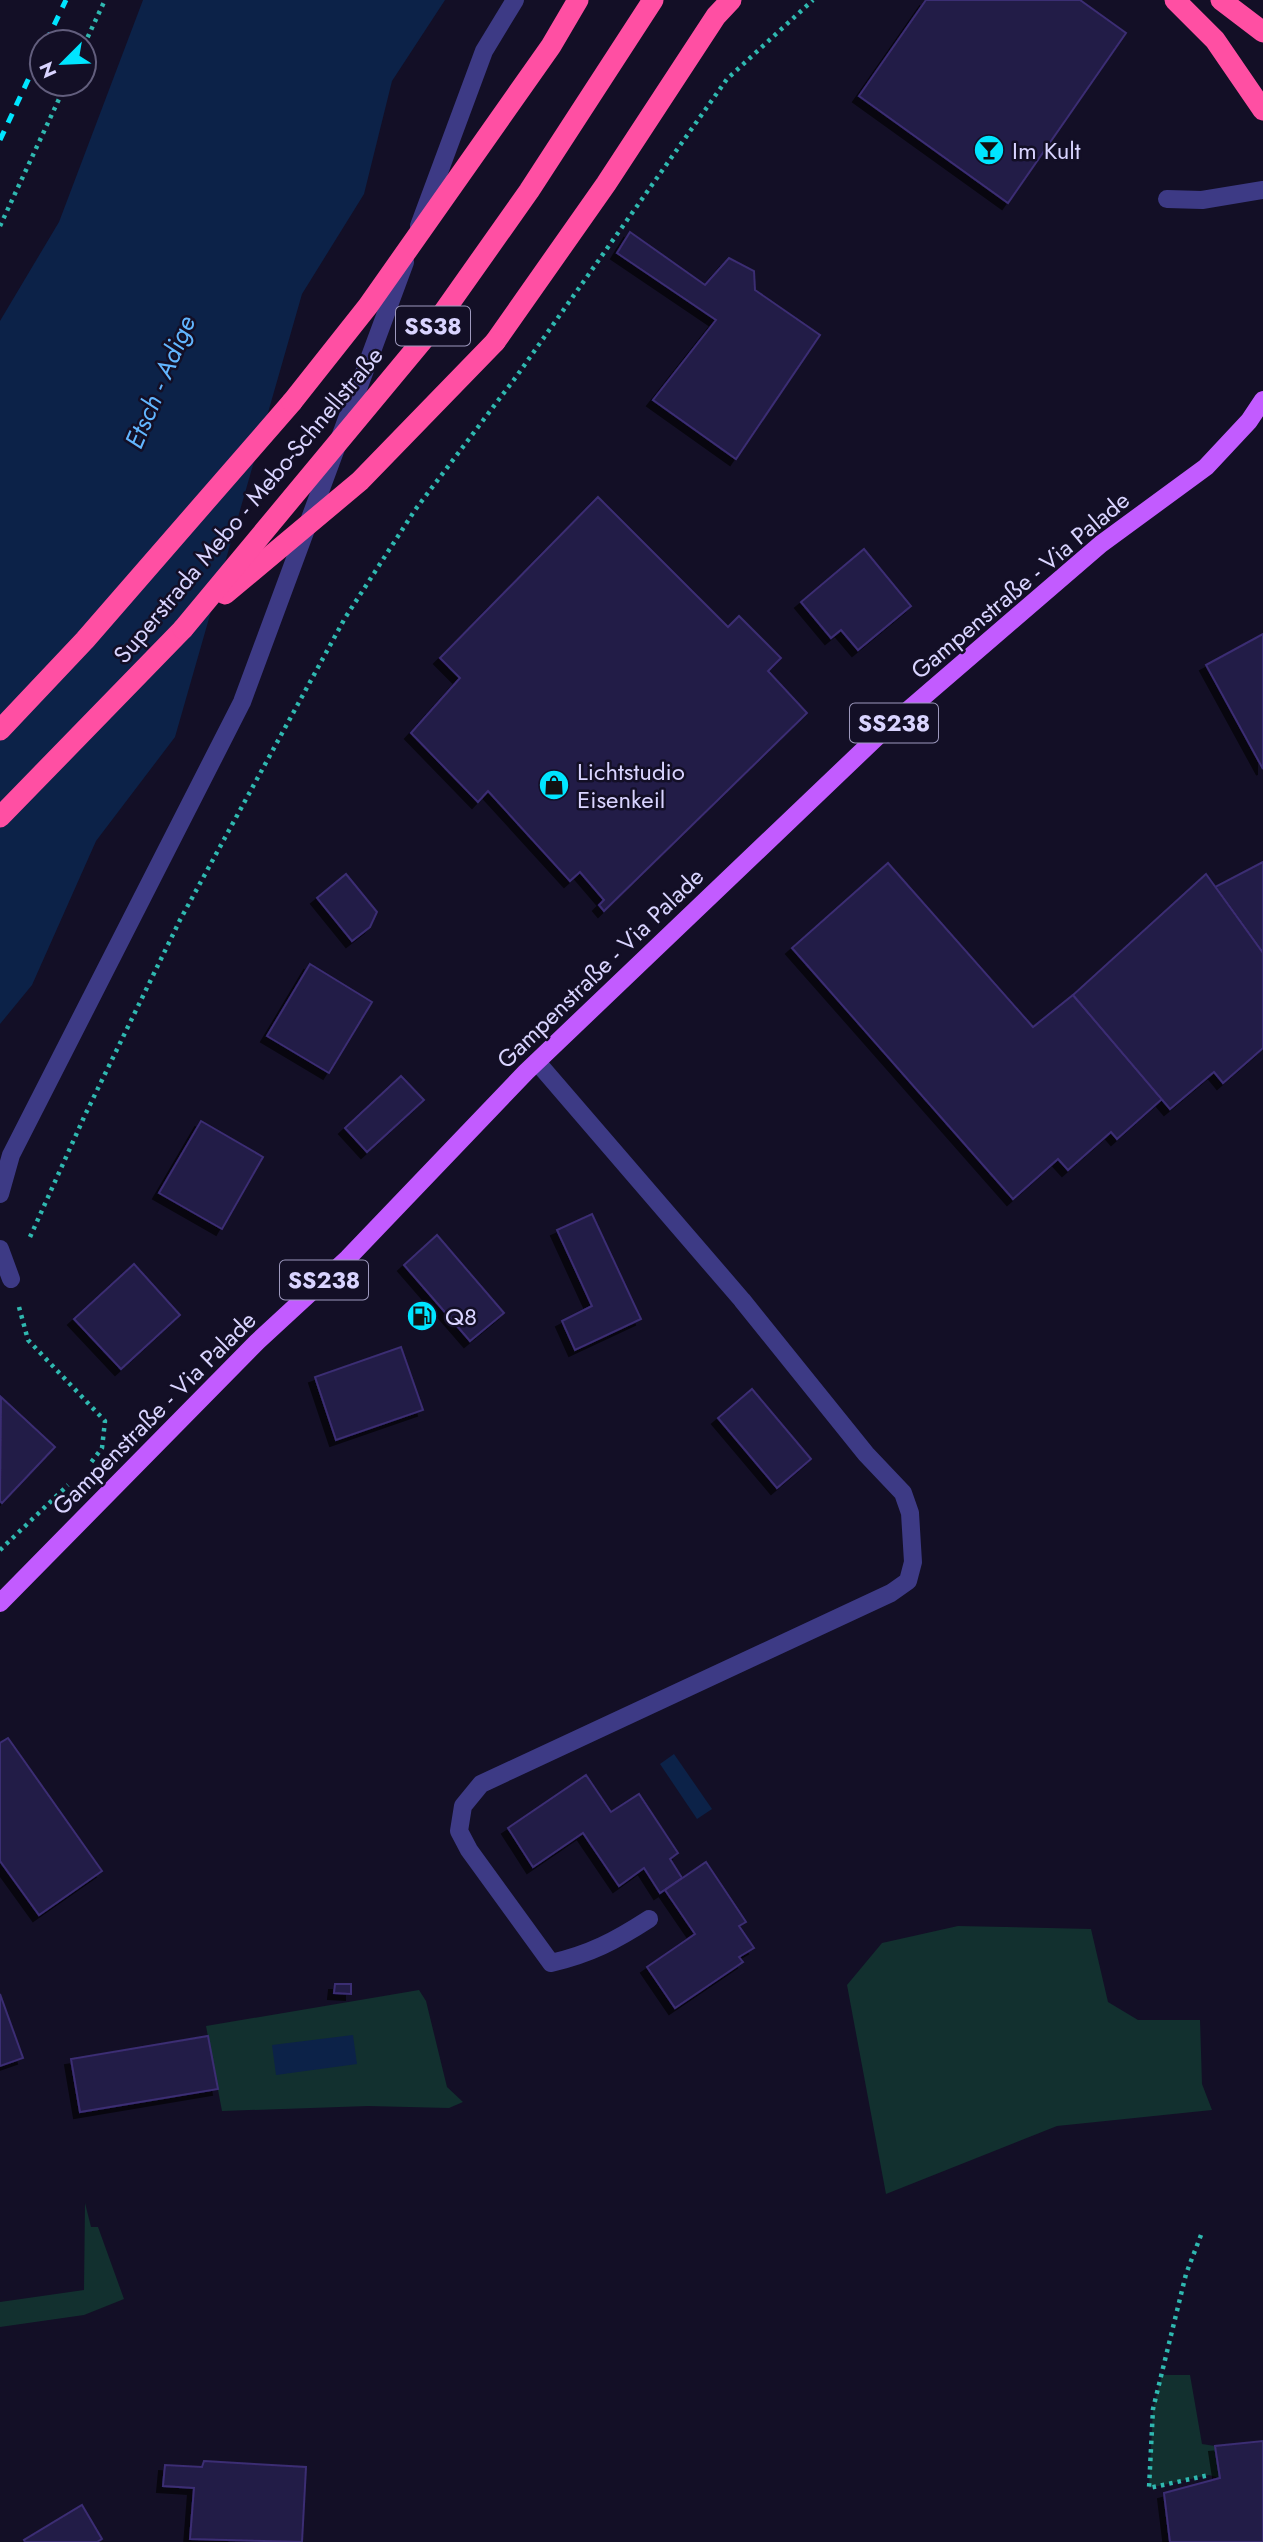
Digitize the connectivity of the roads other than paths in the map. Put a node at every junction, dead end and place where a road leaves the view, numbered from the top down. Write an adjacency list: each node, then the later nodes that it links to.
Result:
1 (515, 0): 16 (lane)
2 (578, 0): 13 (highway, Superstrada Mebo - Mebo-Schnellstraße / SS38, bridge)
3 (653, 0): 12 (highway, Superstrada Mebo - Mebo-Schnellstraße / SS38, bridge)
4 (731, 0): 12 (highway, bridge)
5 (1175, 0): 8 (highway)
6 (1221, 0): 7 (highway)
7 (1263, 32)
8 (1263, 110)
9 (1263, 190): 10 (lane)
10 (1167, 199)
11 (1263, 400): 15 (main road, Gampenstraße - Via Palade / SS238)
12 (183, 629): 14 (highway, Superstrada Mebo - Mebo-Schnellstraße / SS38)
13 (0, 730)
14 (0, 817)
15 (537, 1062): 19 (main road, Gampenstraße - Via Palade / SS238); 20 (lane)
16 (0, 1194)
17 (0, 1249): 18 (lane)
18 (11, 1279)
19 (0, 1603)
20 (649, 1919)

